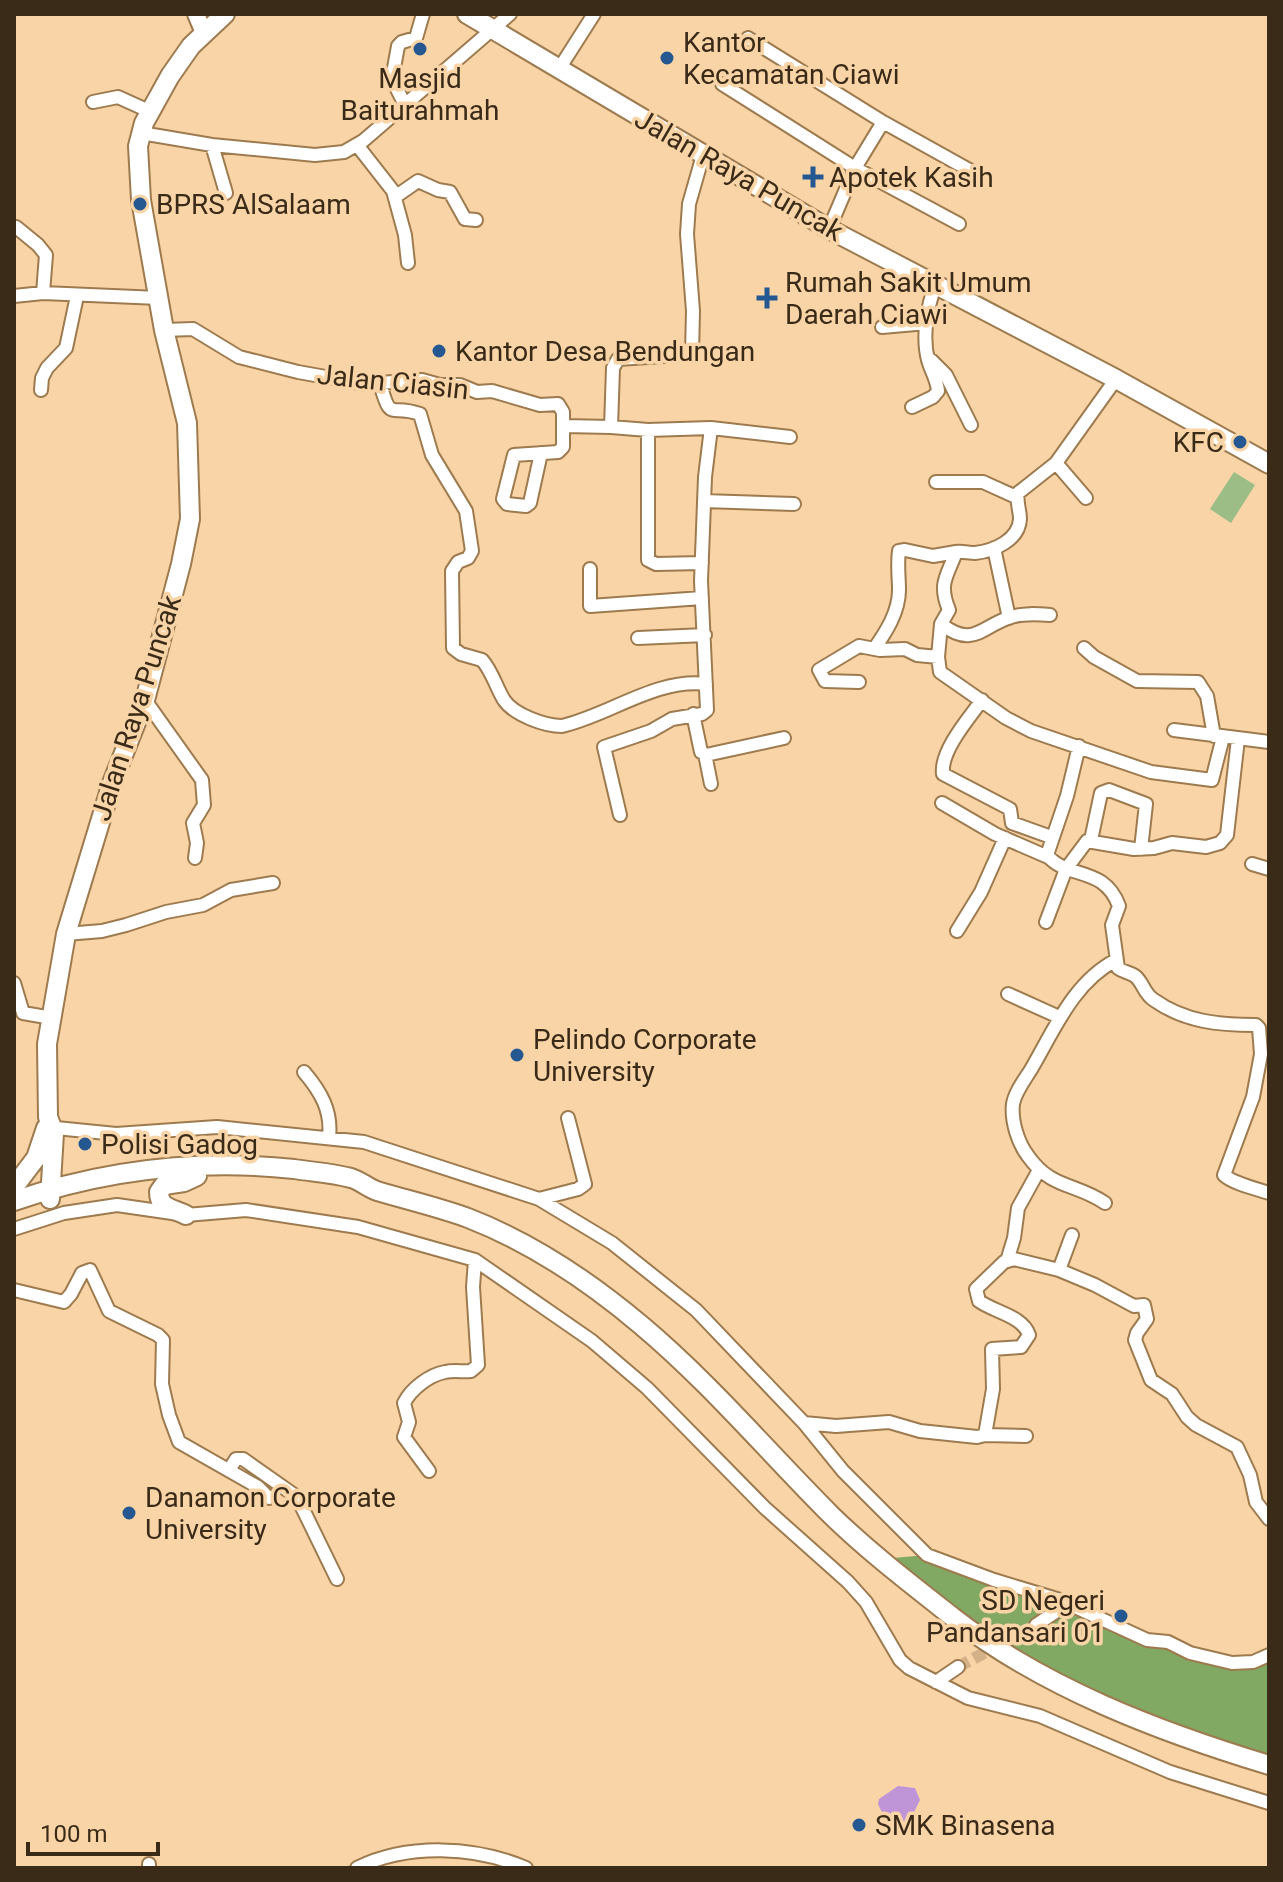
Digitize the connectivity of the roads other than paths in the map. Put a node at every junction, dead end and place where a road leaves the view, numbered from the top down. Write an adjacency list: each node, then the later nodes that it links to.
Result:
1 (196, 14): 8 (main road)
2 (225, 14): 8 (highway, Jalan Raya Puncak)
3 (423, 14): 13 (street)
4 (467, 14): 7 (highway, Jalan Raya Puncak)
5 (510, 14): 7 (street)
6 (594, 14): 10 (street)
7 (492, 28): 10 (highway, Jalan Raya Puncak); 13 (street)
8 (204, 33): 14 (highway, Jalan Raya Puncak)
9 (748, 38): 15 (street)
10 (559, 69): 19 (highway, Jalan Raya Puncak)
11 (722, 84): 20 (street)
12 (93, 102): 14 (street)
13 (405, 105): 18 (street)
14 (149, 111): 16 (highway, Jalan Raya Puncak)
15 (883, 122): 20 (street); 21 (street)
16 (141, 133): 17 (street); 33 (highway, Jalan Raya Puncak)
17 (212, 145): 18 (street); 22 (street)
18 (357, 145): 23 (street)
19 (703, 155): 27 (highway, Jalan Raya Puncak); 44 (street)
20 (855, 168): 25 (street); 27 (street)
21 (980, 176)
22 (226, 193)
23 (395, 197): 24 (street); 28 (street)
24 (476, 220)
25 (959, 224)
26 (16, 227): 30 (street)
27 (829, 229): 29 (highway, Jalan Raya Puncak)
28 (408, 263)
29 (936, 284): 34 (street); 38 (highway, Jalan Raya Puncak)
30 (43, 293): 31 (street); 32 (street)
31 (14, 296)
32 (77, 296): 33 (street); 40 (street)
33 (159, 298): 36 (highway, Jalan Raya Puncak)
34 (927, 323): 35 (street); 37 (street)
35 (882, 327)
36 (164, 330): 39 (street, Jalan Ciasin); 71 (highway, Jalan Raya Puncak)
37 (927, 357): 41 (street); 42 (street)
38 (1116, 379): 49 (street); 50 (highway, Jalan Raya Puncak)
39 (380, 383): 43 (street, Jalan Ciasin); 70 (street)
40 (41, 390)
41 (912, 407)
42 (971, 425)
43 (564, 426): 44 (street); 48 (street)
44 (611, 427): 46 (street)
45 (711, 428): 46 (street); 47 (street); 54 (street)
46 (648, 430): 58 (street)
47 (790, 437)
48 (541, 453): 48 (street)
49 (1056, 463): 52 (street); 53 (street)
50 (1269, 464)
51 (936, 482): 52 (street)
52 (1016, 497): 56 (street)
53 (1086, 498)
54 (704, 501): 55 (street); 58 (street)
55 (794, 504)
56 (994, 548): 57 (street); 62 (street)
57 (956, 552): 63 (street); 67 (street)
58 (702, 563): 60 (street)
59 (590, 569): 60 (street)
60 (702, 598): 64 (street)
61 (1050, 615): 62 (street)
62 (1009, 618): 63 (street)
63 (941, 624): 68 (street)
64 (705, 635): 65 (street); 70 (street)
65 (638, 638)
66 (1084, 648): 75 (street)
67 (874, 649): 68 (street); 69 (street)
68 (938, 657): 72 (street)
69 (859, 682)
70 (706, 684): 73 (street)
71 (145, 700): 91 (street); 98 (highway, Jalan Raya Puncak)
72 (982, 700): 79 (street); 86 (street)
73 (693, 714): 80 (street); 85 (street)
74 (1174, 730): 75 (street)
75 (1219, 737): 77 (street); 79 (street)
76 (784, 738): 80 (street)
77 (1238, 739): 78 (street); 82 (street)
78 (1269, 742)
79 (1079, 746): 86 (street)
80 (706, 755): 83 (street)
81 (1218, 781): 82 (street)
82 (1232, 783): 89 (street)
83 (711, 784)
84 (942, 803): 87 (street)
85 (620, 815)
86 (1051, 837): 90 (street)
87 (1005, 838): 90 (street); 97 (street)
88 (1091, 840): 89 (street); 89 (street); 93 (street)
89 (1141, 849)
90 (1048, 857): 93 (street)
91 (195, 858)
92 (1252, 864): 94 (street)
93 (1066, 869): 96 (street); 99 (street)
94 (1269, 869)
95 (273, 883): 98 (street)
96 (1046, 922)
97 (957, 931)
98 (66, 934): 103 (highway, Jalan Raya Puncak)
99 (1116, 960): 102 (street); 114 (street)
100 (14, 983): 103 (street)
101 (1008, 994): 102 (street)
102 (1059, 1017): 109 (street)
103 (52, 1018): 106 (highway, Jalan Raya Puncak)
104 (304, 1072): 107 (street)
105 (568, 1118): 116 (street)
106 (49, 1124): 107 (street); 108 (highway, Jalan Raya Puncak); 112 (highway)
107 (329, 1137): 116 (street)
108 (50, 1165): 111 (highway); 115 (highway, Jalan Raya Puncak)
109 (1039, 1170): 118 (street); 124 (street)
110 (197, 1176): 113 (highway); 115 (highway); 120 (highway)
111 (82, 1182): 113 (highway); 115 (highway)
112 (14, 1187)
113 (372, 1189): 140 (highway)
114 (1269, 1193)
115 (50, 1196): 117 (highway); 119 (highway)
116 (539, 1199): 127 (street)
117 (14, 1201)
118 (1105, 1203)
119 (14, 1214)
120 (186, 1215): 121 (street); 123 (street)
121 (14, 1229)
122 (1072, 1235): 125 (street)
123 (475, 1260): 131 (street); 139 (street)
124 (1007, 1261): 125 (street); 128 (street)
125 (1059, 1270): 133 (street)
126 (14, 1290): 130 (street)
127 (804, 1423): 128 (street); 135 (street)
128 (985, 1435): 129 (street)
129 (1026, 1436)
130 (229, 1470): 132 (street); 134 (street)
131 (429, 1471)
132 (269, 1498)
133 (1269, 1519)
134 (337, 1579)
135 (1060, 1600): 136 (street); 137 (street)
136 (1036, 1625)
137 (1269, 1655)
138 (958, 1667): 139 (street)
139 (936, 1682): 141 (street)
140 (1269, 1765)
141 (1269, 1803)
142 (357, 1868): 143 (street)
143 (526, 1868)

